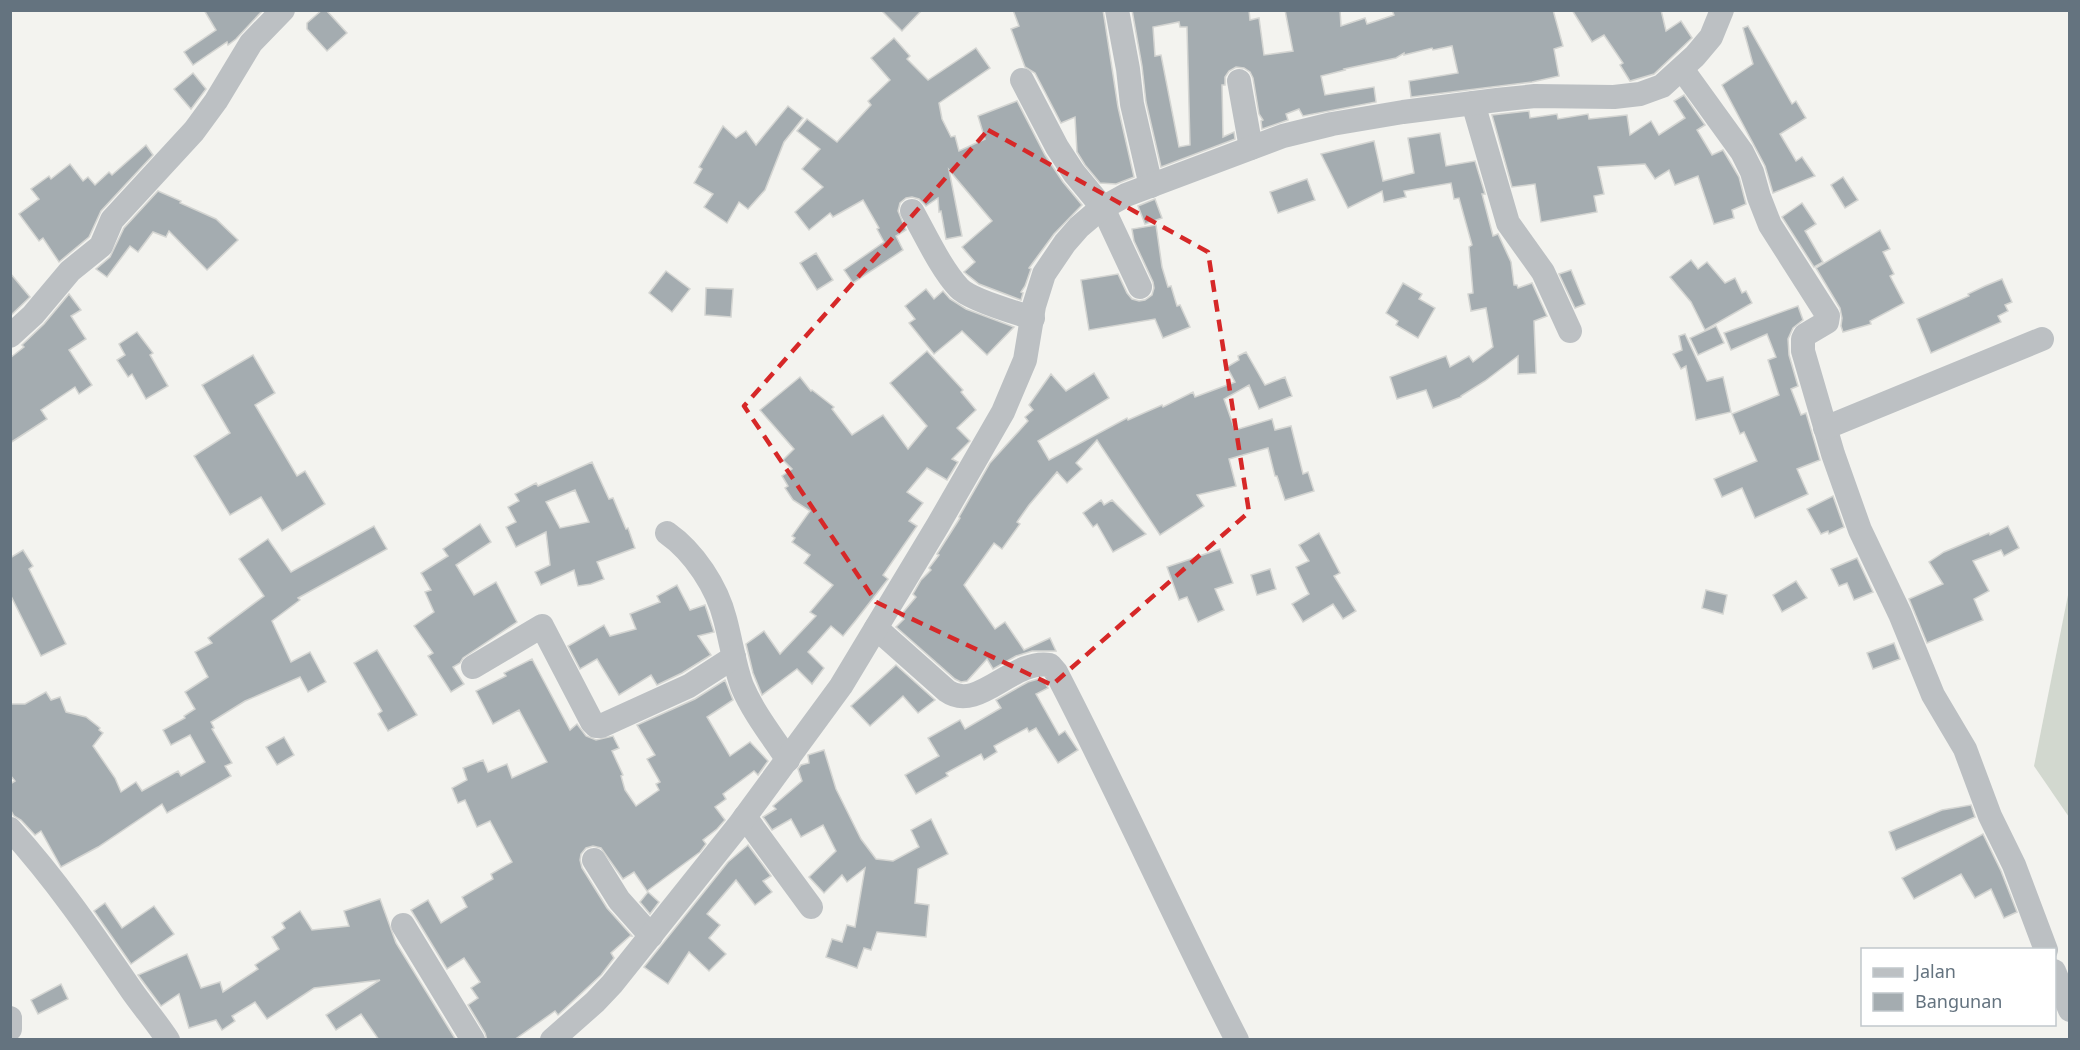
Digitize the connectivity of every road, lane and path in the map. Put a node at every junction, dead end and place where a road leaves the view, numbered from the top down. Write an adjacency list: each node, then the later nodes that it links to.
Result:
1 (283, 10): 15 (street)
2 (1117, 10): 9 (street)
3 (1722, 10): 4 (street)
4 (1683, 69): 7 (street); 17 (street)
5 (1022, 80): 10 (street)
6 (1239, 81): 8 (street)
7 (1473, 103): 8 (street); 14 (street)
8 (1251, 148): 9 (street)
9 (1151, 186): 10 (street)
10 (1102, 208): 12 (street); 13 (street)
11 (912, 211): 13 (street)
12 (1140, 287)
13 (1033, 318): 19 (street)
14 (1570, 331)
15 (10, 336)
16 (2042, 339): 17 (street)
17 (1825, 428): 29 (street)
18 (667, 533): 20 (street)
19 (876, 628): 22 (street); 37 (street)
20 (734, 657): 21 (street); 22 (street)
21 (473, 667)
22 (788, 760): 23 (street)
23 (745, 817): 26 (street); 28 (street)
24 (10, 829): 34 (street)
25 (594, 860): 28 (street)
26 (811, 907)
27 (404, 925): 35 (street)
28 (651, 936): 36 (street)
29 (2045, 948)
30 (2056, 975): 31 (street)
31 (2070, 1010)
32 (10, 1018): 33 (street)
33 (10, 1029)
34 (168, 1040)
35 (473, 1040)
36 (552, 1040)
37 (1237, 1040)

